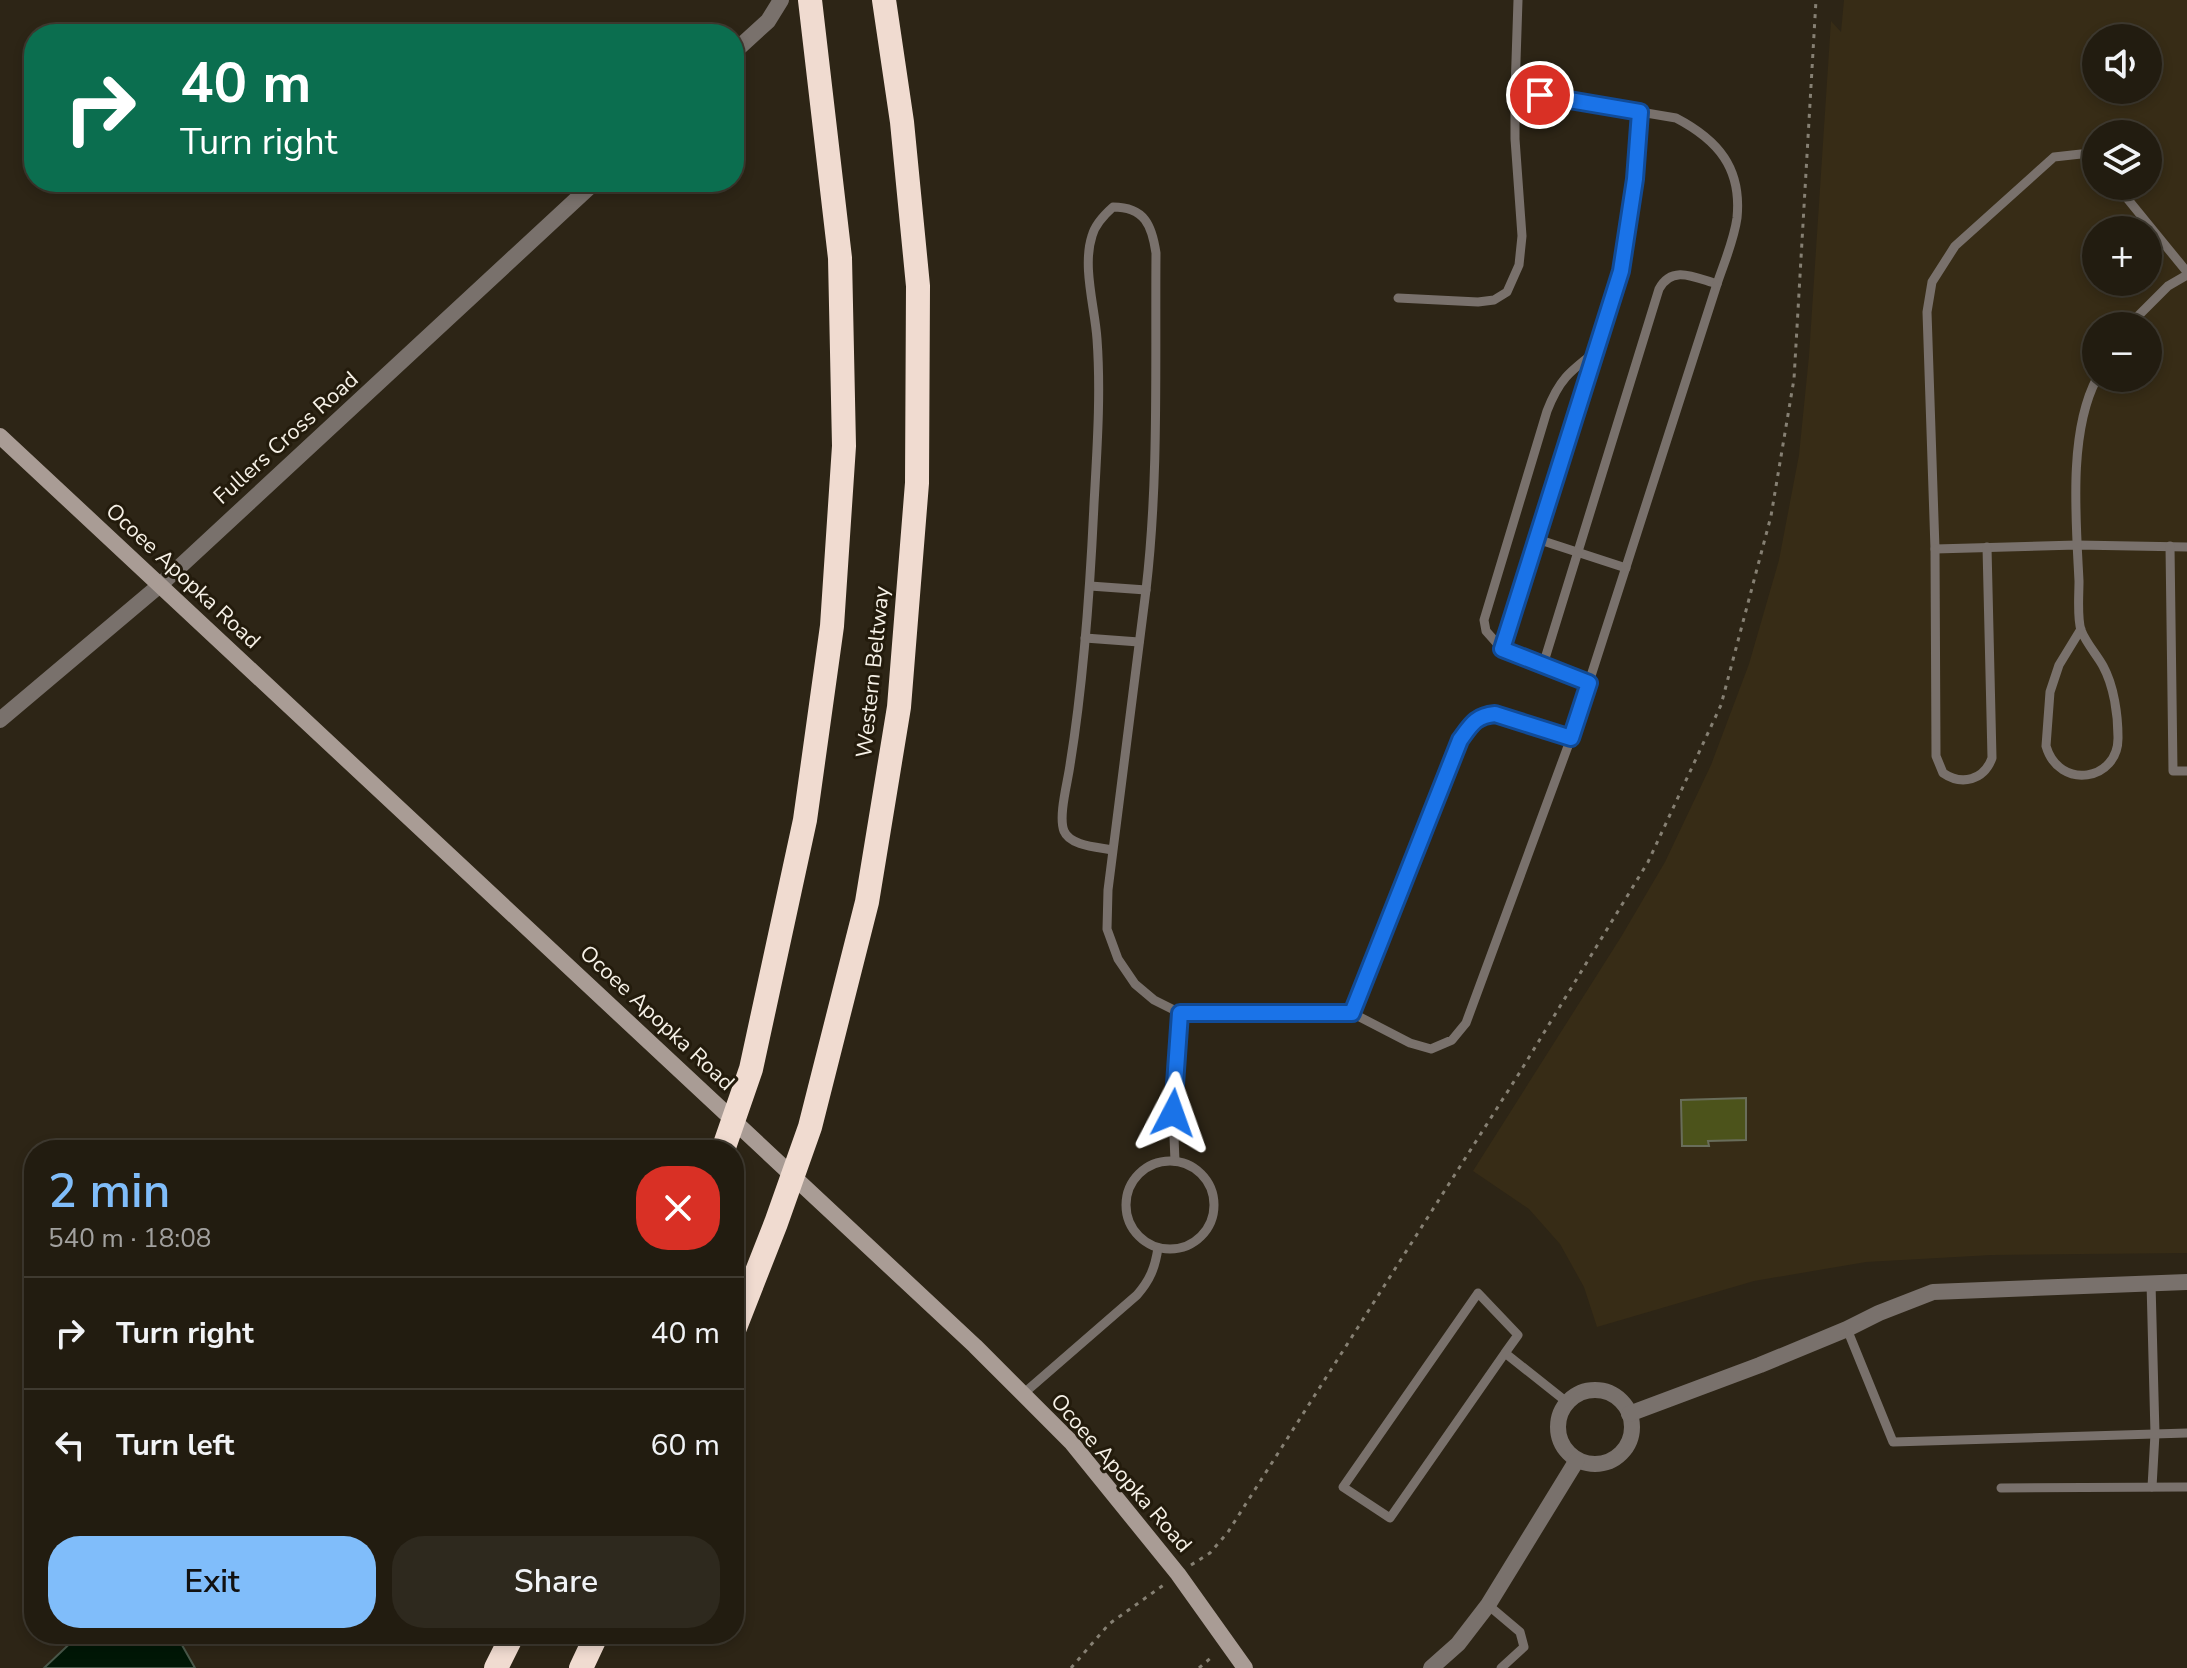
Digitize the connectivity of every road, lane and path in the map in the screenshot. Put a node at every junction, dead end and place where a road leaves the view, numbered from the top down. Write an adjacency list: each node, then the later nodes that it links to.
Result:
1 (781, 0): 6 (street)
2 (884, 0): 47 (highway, Western Beltway)
3 (1518, 0): 7 (lane)
4 (1816, 0): 59 (path)
5 (812, 9): 42 (highway, Western Beltway)
6 (744, 43)
7 (1515, 91): 8 (lane); 14 (lane)
8 (1640, 112): 13 (lane); 16 (lane)
9 (2082, 155): 24 (lane)
10 (584, 192): 27 (street, Fullers Cross Road)
11 (2128, 200): 12 (lane)
12 (2187, 274): 15 (lane)
13 (1717, 284): 25 (lane); 26 (lane)
14 (1398, 298)
15 (2142, 312)
16 (1595, 352): 19 (lane); 33 (lane)
17 (2090, 392): 20 (lane)
18 (0, 436): 27 (main road, Ocoee Apopka Road)
19 (1537, 539): 25 (lane); 33 (lane)
20 (2077, 545): 21 (lane); 22 (lane); 30 (lane)
21 (2170, 546): 23 (lane); 38 (lane)
22 (1987, 547): 24 (lane); 24 (lane)
23 (2187, 547)
24 (1935, 549)
25 (1578, 552): 26 (lane); 34 (lane)
26 (1626, 568): 35 (lane)
27 (160, 585): 36 (street, Fullers Cross Road); 50 (main road, Ocoee Apopka Road)
28 (1090, 586): 29 (lane); 29 (lane); 31 (lane)
29 (1146, 590): 32 (lane)
30 (2081, 629): 30 (lane)
31 (1085, 638): 32 (lane); 39 (lane)
32 (1139, 642): 39 (lane)
33 (1502, 649): 34 (lane)
34 (1543, 665): 35 (lane)
35 (1589, 683): 37 (lane)
36 (0, 720)
37 (1571, 738): 41 (lane); 41 (lane)
38 (2187, 771)
39 (1113, 850): 40 (lane)
40 (1180, 1013): 41 (lane); 43 (lane)
41 (1352, 1013)
42 (726, 1140)
43 (1175, 1161): 44 (lane); 44 (lane)
44 (1158, 1248): 50 (lane)
45 (2187, 1282): 46 (street)
46 (2151, 1283): 48 (street); 54 (lane)
47 (744, 1305)
48 (1847, 1329): 52 (street); 54 (lane)
49 (1505, 1353): 49 (lane); 51 (lane)
50 (1023, 1394): 59 (main road, Ocoee Apopka Road)
51 (1568, 1403): 52 (street); 55 (street)
52 (1629, 1414): 55 (street)
53 (2187, 1433): 54 (lane)
54 (2155, 1434): 56 (lane)
55 (1577, 1460): 60 (street)
56 (2152, 1487): 57 (lane); 58 (lane)
57 (2187, 1487)
58 (2001, 1488)
59 (1178, 1574): 65 (path); 66 (main road, Ocoee Apopka Road)
60 (1488, 1605): 67 (street); 68 (lane)
61 (508, 1644): 63 (highway)
62 (592, 1644): 64 (highway)
63 (496, 1668)
64 (581, 1668)
65 (1071, 1668)
66 (1245, 1668)
67 (1431, 1668)
68 (1501, 1668)

